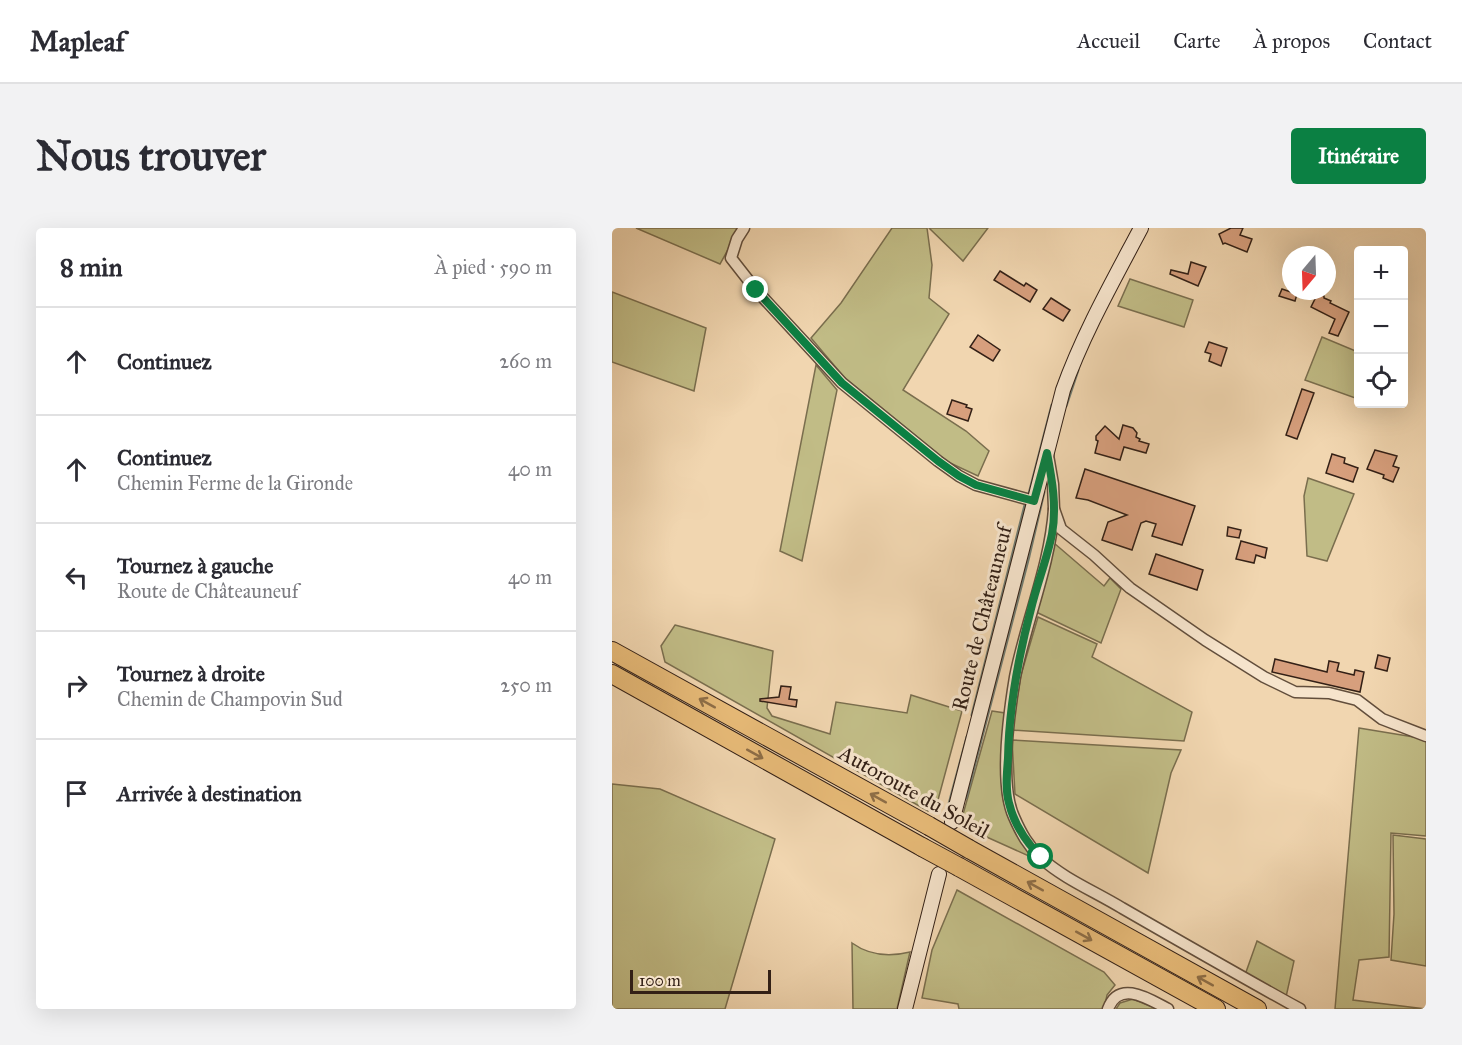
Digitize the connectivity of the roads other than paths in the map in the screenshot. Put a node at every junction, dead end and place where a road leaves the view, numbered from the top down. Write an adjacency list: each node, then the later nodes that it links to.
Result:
1 (744, 228): 4 (street)
2 (1141, 228): 3 (main road, Route de Châteauneuf)
3 (1047, 453): 4 (main road, Route de Châteauneuf); 5 (street)
4 (1034, 501): 9 (main road, Route de Châteauneuf)
5 (1054, 509): 8 (street); 16 (street)
6 (612, 651): 15 (highway, Autoroute du Soleil, one-way to 6, bridge)
7 (612, 674): 14 (highway, Autoroute du Soleil, one-way to 14, bridge)
8 (1426, 735)
9 (952, 822)
10 (939, 874): 11 (main road)
11 (905, 1009)
12 (1108, 1009): 13 (street)
13 (1168, 1009)
14 (1216, 1009)
15 (1257, 1009)
16 (1300, 1009)

